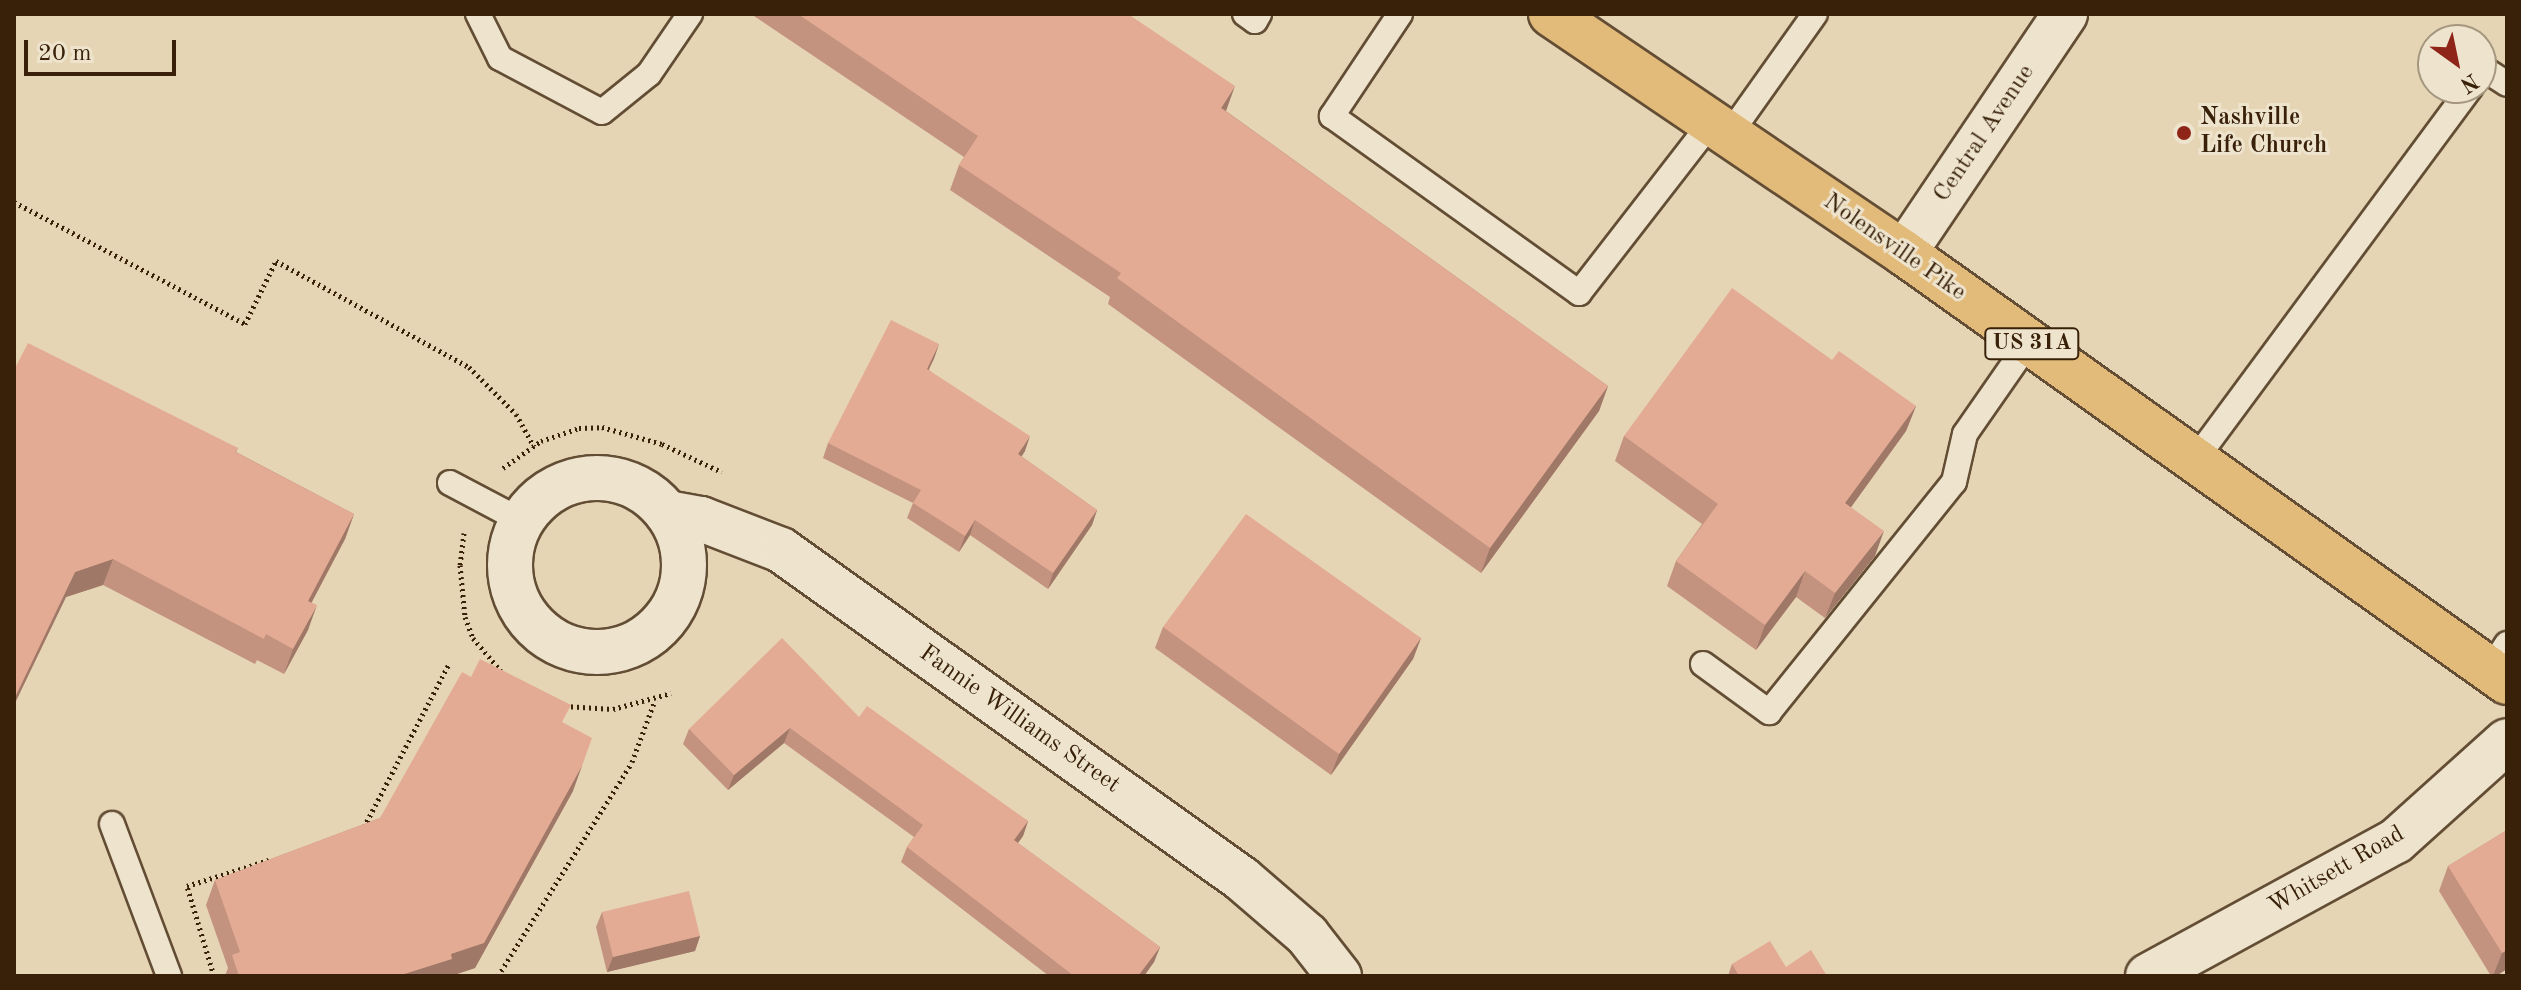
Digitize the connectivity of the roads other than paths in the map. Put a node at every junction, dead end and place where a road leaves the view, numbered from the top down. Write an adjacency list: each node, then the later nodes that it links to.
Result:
1 (478, 14): 2 (lane)
2 (690, 14)
3 (1245, 14): 4 (lane)
4 (1259, 14)
5 (1400, 14): 10 (lane)
6 (1551, 14): 10 (main road, Nolensville Pike / US 31A)
7 (1815, 14): 10 (lane)
8 (2065, 14): 11 (street, Central Avenue)
9 (2458, 104): 13 (lane)
10 (1720, 129): 11 (main road, Nolensville Pike / US 31A)
11 (1904, 253): 12 (main road, Nolensville Pike / US 31A)
12 (2029, 342): 13 (main road, Nolensville Pike / US 31A); 17 (lane)
13 (2195, 460): 18 (main road, Nolensville Pike / US 31A)
14 (450, 483): 16 (lane)
15 (667, 513): 16 (street); 16 (street); 23 (street, Fannie Williams Street)
16 (522, 521)
17 (1703, 664)
18 (2501, 665)
19 (2507, 741): 21 (street, Whitsett Road)
20 (112, 824): 22 (lane)
21 (2159, 974)
22 (169, 976)
23 (1339, 976)

